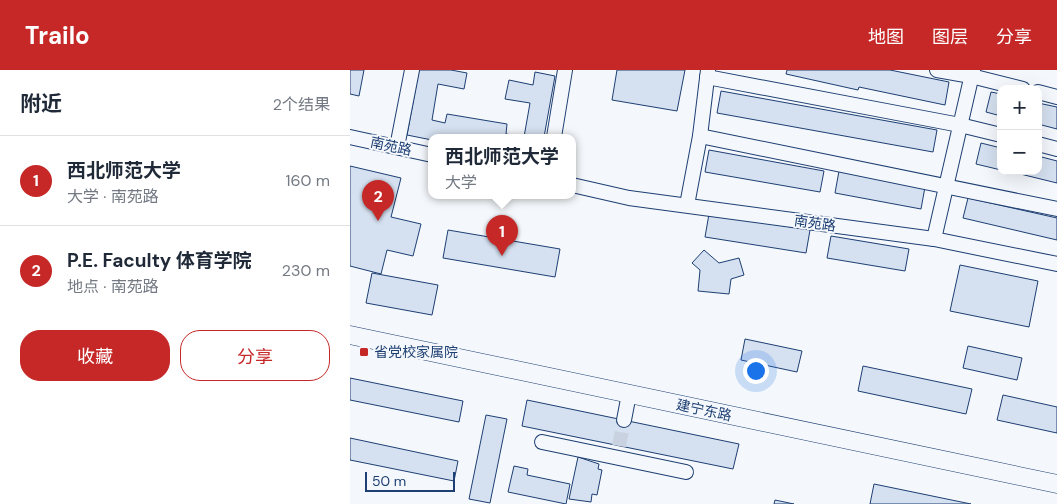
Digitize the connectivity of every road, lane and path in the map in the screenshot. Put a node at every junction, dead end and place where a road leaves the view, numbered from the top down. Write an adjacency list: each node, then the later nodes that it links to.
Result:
1 (412, 70): 15 (street)
2 (565, 70): 10 (street)
3 (937, 70): 4 (street)
4 (972, 73): 6 (street); 9 (street)
5 (708, 74): 9 (street); 12 (street)
6 (1011, 85)
7 (1042, 93): 8 (street)
8 (1057, 97)
9 (960, 126): 11 (street); 19 (street)
10 (554, 134)
11 (997, 134)
12 (700, 136): 19 (street); 20 (street)
13 (350, 137): 15 (street, 南苑路)
14 (1042, 145): 16 (street)
15 (397, 147): 17 (street, 南苑路)
16 (1057, 148)
17 (428, 154)
18 (576, 186): 20 (street, 南苑路)
19 (946, 186): 21 (street); 22 (street)
20 (687, 206): 22 (street, 南苑路)
21 (1057, 210)
22 (934, 239): 23 (street, 南苑路)
23 (1057, 264)
24 (350, 335): 25 (main road, 建宁东路)
25 (629, 394): 26 (street); 29 (main road, 建宁东路)
26 (624, 420)
27 (542, 442): 28 (street)
28 (686, 472)
29 (1057, 484)

